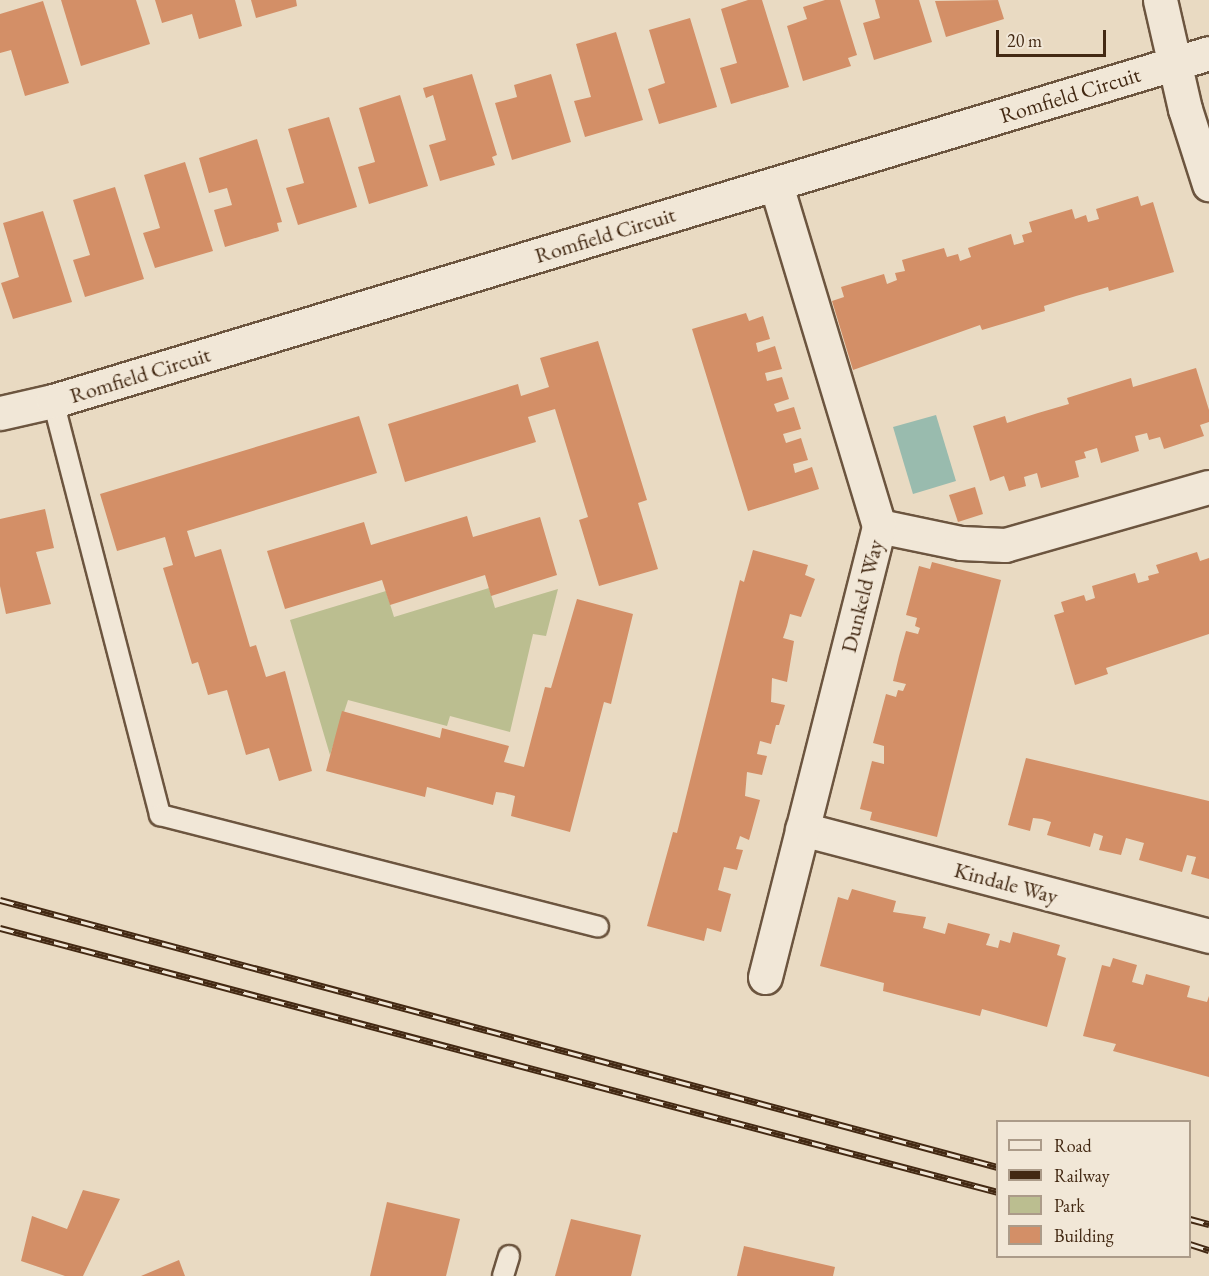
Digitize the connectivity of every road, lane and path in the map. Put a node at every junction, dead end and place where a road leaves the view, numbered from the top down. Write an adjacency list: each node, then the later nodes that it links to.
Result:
1 (1160, 0): 3 (street)
2 (1209, 53): 3 (street, Romfield Circuit)
3 (1178, 62): 4 (street, Romfield Circuit); 5 (street)
4 (776, 184): 6 (street, Romfield Circuit); 9 (street, Dunkeld Way)
5 (1209, 184)
6 (53, 401): 7 (street, Romfield Circuit); 11 (lane)
7 (0, 413)
8 (1209, 487): 9 (street)
9 (879, 526): 10 (street, Dunkeld Way)
10 (802, 829): 12 (street, Kindale Way); 13 (street, Dunkeld Way)
11 (598, 927)
12 (1209, 936)
13 (765, 977)
14 (509, 1256): 15 (lane)
15 (503, 1276)

